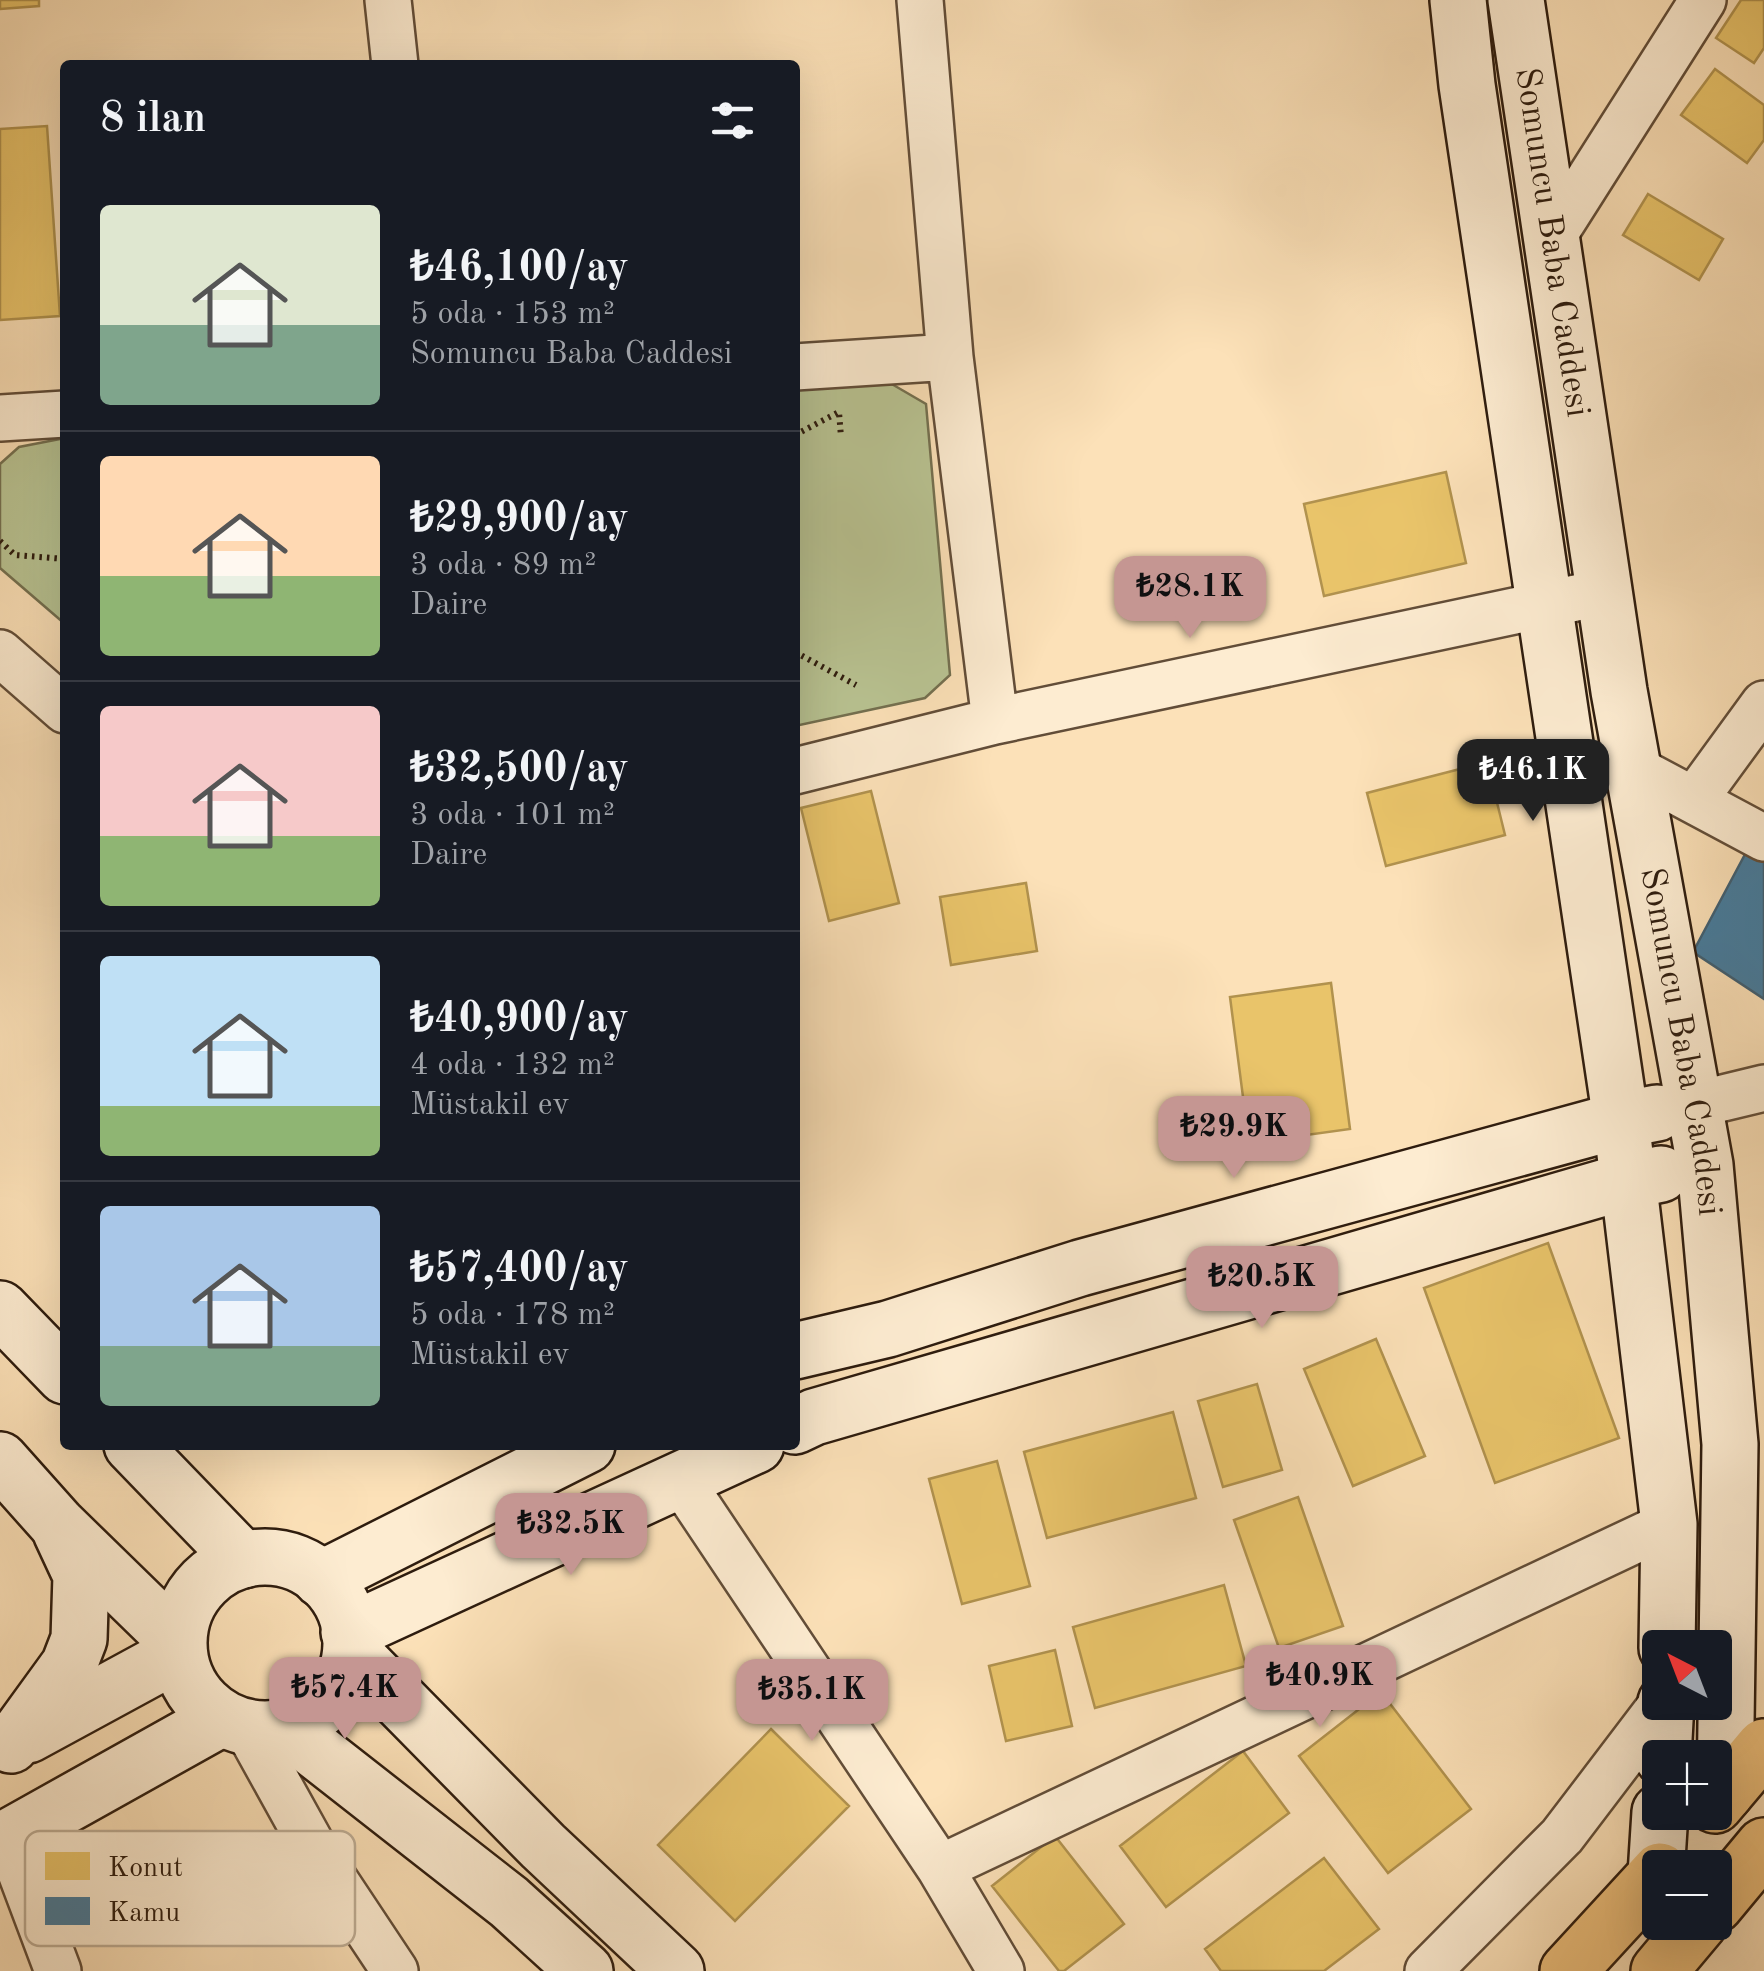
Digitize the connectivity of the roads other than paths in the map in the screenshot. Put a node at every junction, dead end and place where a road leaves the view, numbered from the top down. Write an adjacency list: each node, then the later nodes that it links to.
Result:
1 (388, 0): 6 (street)
2 (920, 0): 8 (street)
3 (1458, 0): 13 (main road, Somuncu Baba Caddesi)
4 (1516, 0): 7 (main road, Somuncu Baba Caddesi)
5 (1703, 0): 7 (street)
6 (394, 60)
7 (1550, 241): 12 (main road, Somuncu Baba Caddesi)
8 (950, 357): 9 (street); 17 (street)
9 (800, 367)
10 (60, 414): 11 (street)
11 (0, 418)
12 (1604, 592): 13 (street); 18 (main road, Somuncu Baba Caddesi)
13 (1544, 605): 17 (street); 24 (main road, Somuncu Baba Caddesi)
14 (0, 653): 16 (street)
15 (1764, 704): 20 (street)
16 (60, 706)
17 (995, 721): 19 (street)
18 (1633, 768): 20 (street); 23 (main road, Somuncu Baba Caddesi)
19 (800, 770)
20 (1694, 800): 21 (street)
21 (1764, 838)
22 (1764, 1088): 23 (street)
23 (1694, 1105): 24 (main road); 25 (main road, Somuncu Baba Caddesi)
24 (1621, 1120): 26 (main road, Somuncu Baba Caddesi); 28 (main road)
25 (1705, 1165): 26 (main road); 45 (main road, Somuncu Baba Caddesi)
26 (1628, 1180): 30 (main road); 36 (main road, Somuncu Baba Caddesi)
27 (0, 1308): 29 (main road)
28 (800, 1350)
29 (60, 1371)
30 (800, 1424)
31 (137, 1450): 38 (main road)
32 (576, 1450): 39 (main road)
33 (746, 1450): 35 (main road)
34 (0, 1460): 37 (main road)
35 (681, 1481): 41 (main road); 54 (street)
36 (1669, 1524): 40 (main road, Somuncu Baba Caddesi); 54 (street)
37 (58, 1525): 42 (main road); 47 (main road)
38 (243, 1560): 39 (main road); 42 (main road)
39 (321, 1578): 41 (main road)
40 (1667, 1630)
41 (350, 1641): 44 (main road); 64 (main road)
42 (179, 1648): 44 (main road); 47 (main road)
43 (1651, 1720): 66 (street)
44 (251, 1724): 50 (street); 51 (main road); 63 (main road)
45 (1718, 1740)
46 (1764, 1747): 48 (main road)
47 (6, 1748)
48 (1732, 1785)
49 (1694, 1830): 52 (main road)
50 (305, 1831)
51 (4, 1840): 56 (street)
52 (1678, 1850)
53 (1763, 1852): 55 (main road)
54 (940, 1868): 65 (street)
55 (1732, 1886)
56 (25, 1891)
57 (1642, 1891): 67 (main road)
58 (355, 1911): 62 (street)
59 (1685, 1940): 68 (main road)
60 (48, 1946): 61 (street)
61 (58, 1971)
62 (395, 1971)
63 (585, 1971)
64 (676, 1971)
65 (1001, 1971)
66 (1428, 1971)
67 (1568, 1971)
68 (1659, 1971)

